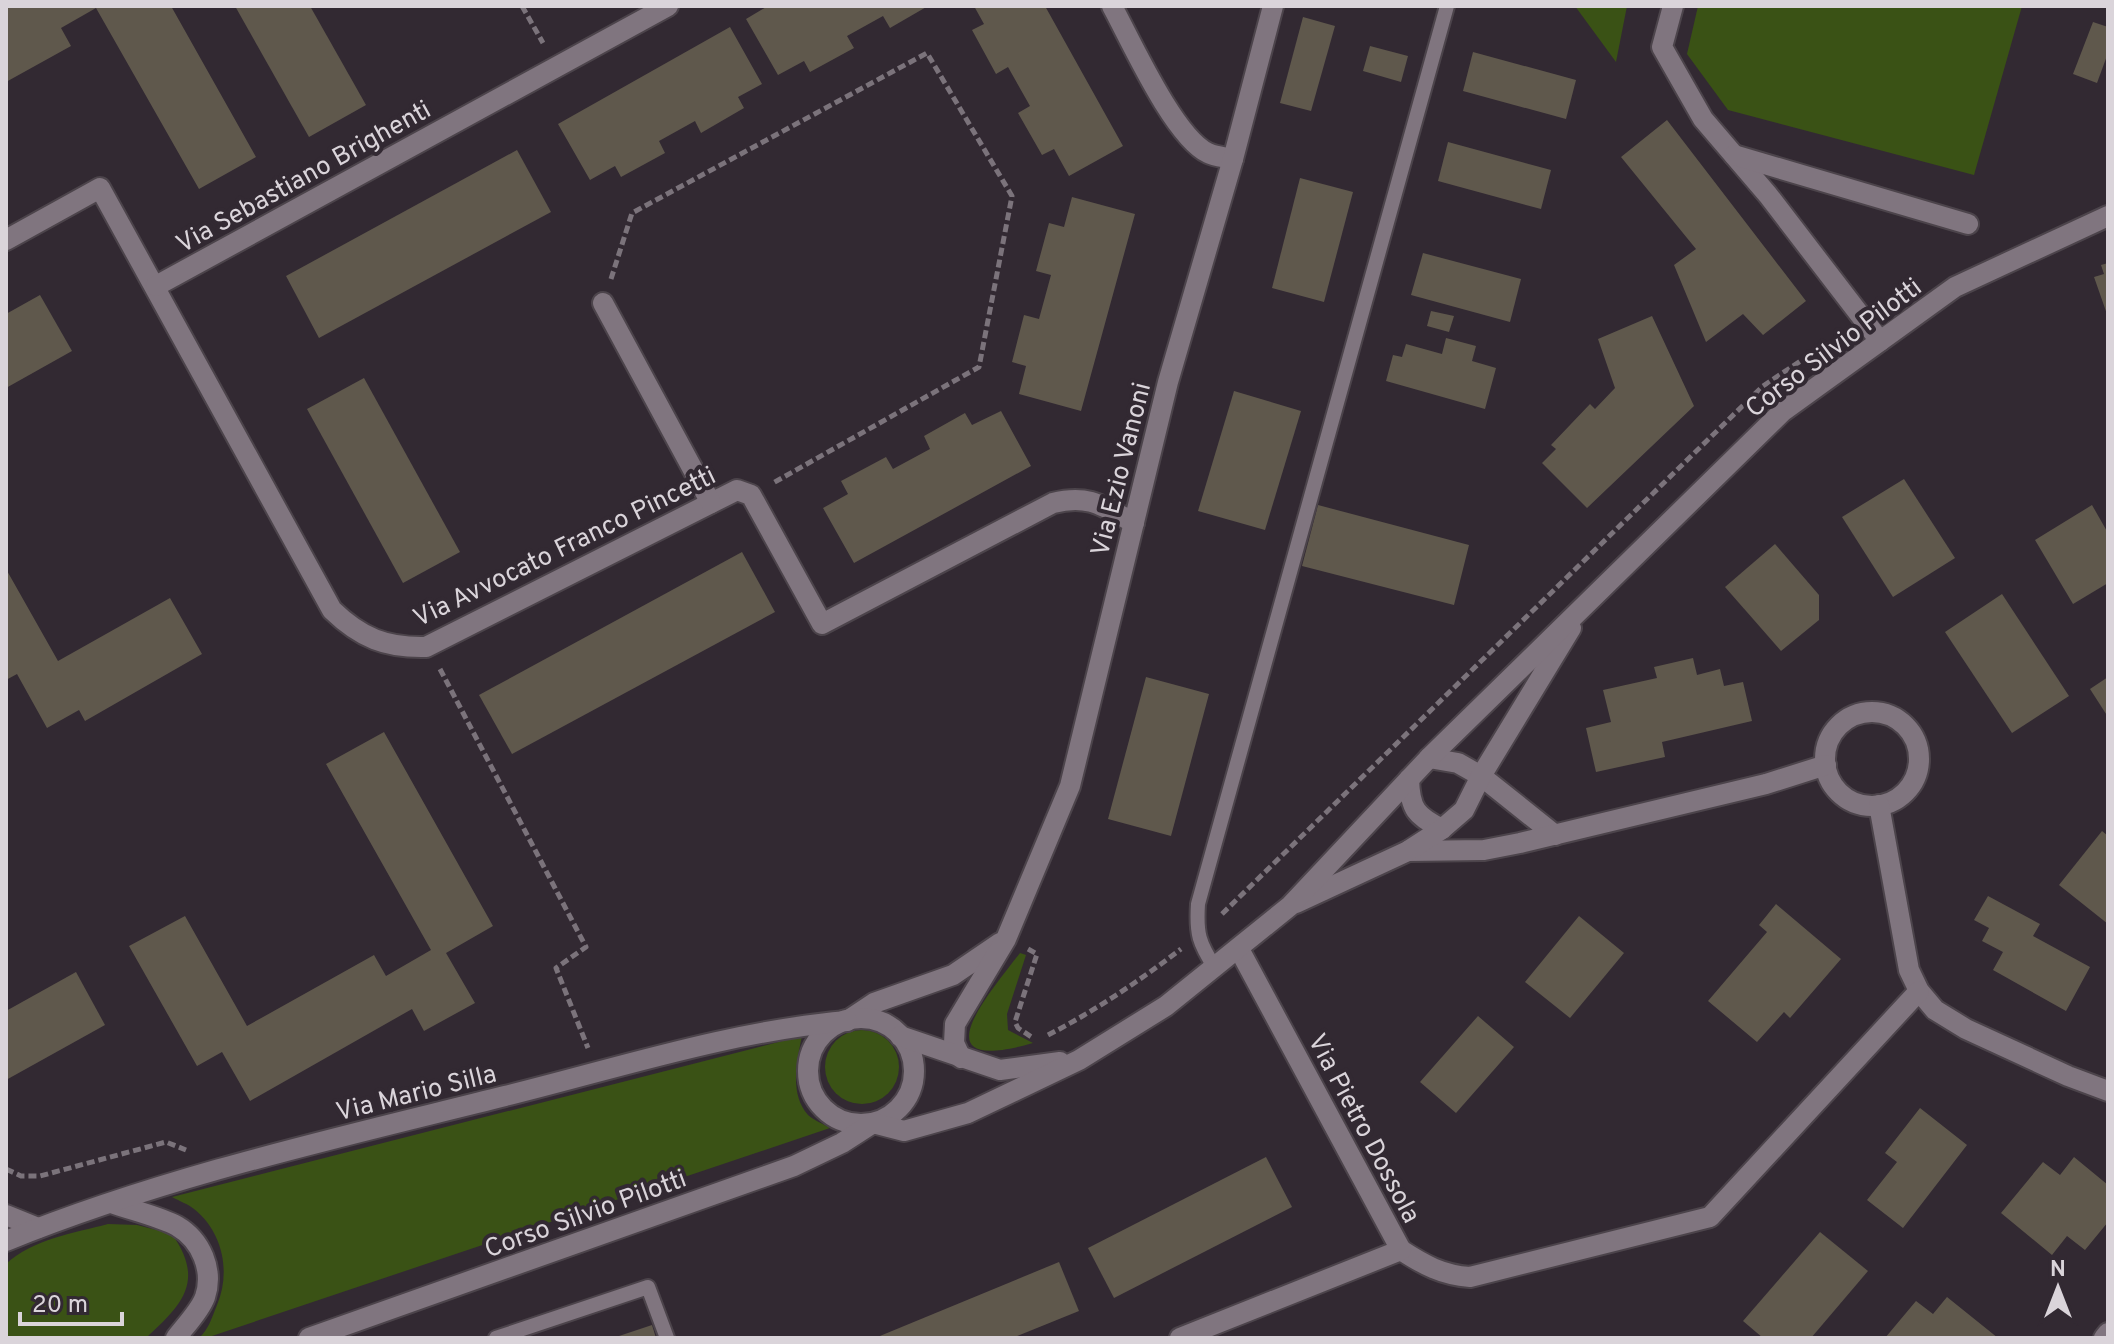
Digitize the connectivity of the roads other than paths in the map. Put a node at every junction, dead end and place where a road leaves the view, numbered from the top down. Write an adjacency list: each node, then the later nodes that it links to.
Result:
1 (668, 6): 11 (street, Via Sebastiano Brighenti)
2 (1112, 6): 7 (street)
3 (1273, 6): 7 (street, Via Ezio Vanoni)
4 (1447, 6): 28 (lane)
5 (1673, 6): 6 (street)
6 (1734, 155): 9 (street); 13 (street)
7 (1233, 159): 15 (street, Via Ezio Vanoni)
8 (2108, 216): 13 (street, Corso Silvio Pilotti)
9 (1968, 224)
10 (6, 240): 11 (street)
11 (156, 286): 14 (street, Via Avvocato Franco Pincetti)
12 (603, 303): 14 (street)
13 (1880, 341): 16 (street, Corso Silvio Pilotti)
14 (711, 503): 15 (street, Via Avvocato Franco Pincetti)
15 (1134, 523): 26 (street, Via Ezio Vanoni)
16 (1588, 601): 17 (street, Corso Silvio Pilotti); 19 (street, Corso Silvio Pilotti)
17 (1429, 758): 19 (street); 20 (street, Corso Silvio Pilotti)
18 (1826, 765): 21 (street); 21 (street); 23 (street)
19 (1481, 776): 22 (street, Corso Silvio Pilotti); 23 (street)
20 (1409, 779): 22 (street); 25 (street, Corso Silvio Pilotti)
21 (1879, 805): 29 (street)
22 (1442, 829): 24 (street, Corso Silvio Pilotti)
23 (1555, 835): 24 (street)
24 (1408, 851): 25 (street, Corso Silvio Pilotti)
25 (1290, 906): 27 (street, Corso Silvio Pilotti)
26 (1006, 939): 30 (street); 32 (street, Via Ezio Vanoni)
27 (1239, 949): 28 (street, Corso Silvio Pilotti); 40 (street, Via Pietro Dossola)
28 (1215, 968): 33 (street, Corso Silvio Pilotti)
29 (1919, 991): 34 (street); 40 (street)
30 (847, 1021): 31 (street, Corso Silvio Pilotti); 35 (street, Corso Silvio Pilotti); 36 (street, Via Mario Silla)
31 (900, 1036): 32 (street, Corso Silvio Pilotti); 35 (street, Corso Silvio Pilotti)
32 (961, 1058): 33 (street, Corso Silvio Pilotti)
33 (1079, 1060): 35 (street, Corso Silvio Pilotti)
34 (2108, 1091)
35 (873, 1123): 43 (street, Corso Silvio Pilotti)
36 (112, 1203): 38 (street, Via Mario Silla); 42 (street)
37 (6, 1215): 38 (street)
38 (38, 1228): 39 (street, Via Mario Silla)
39 (6, 1241)
40 (1401, 1250): 46 (street, Via Pietro Dossola)
41 (2108, 1333): 47 (street)
42 (178, 1337)
43 (309, 1338)
44 (496, 1338): 45 (lane)
45 (667, 1338)
46 (1180, 1338)
47 (2104, 1338)

